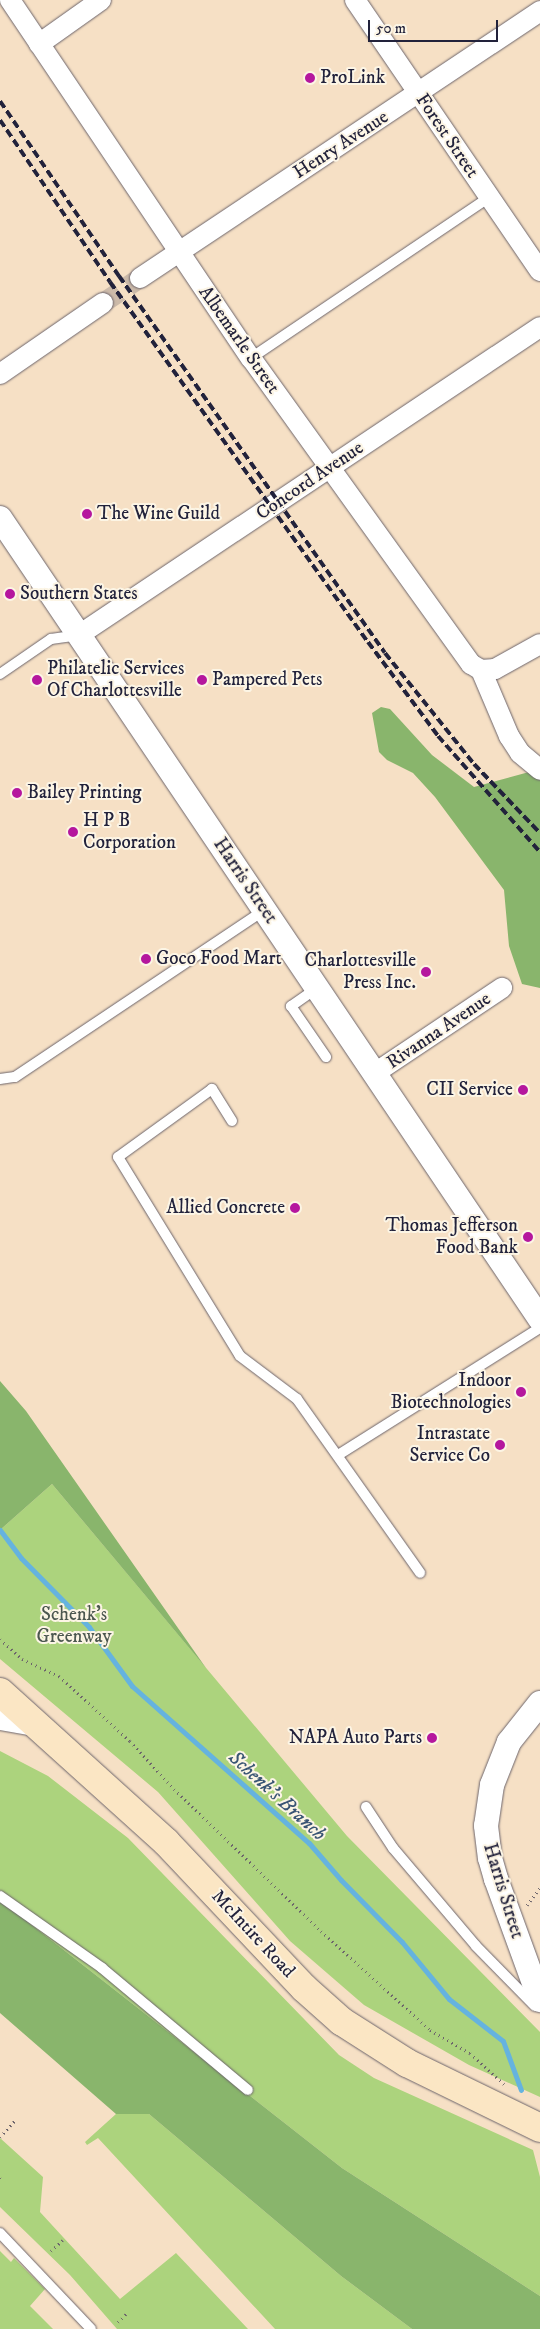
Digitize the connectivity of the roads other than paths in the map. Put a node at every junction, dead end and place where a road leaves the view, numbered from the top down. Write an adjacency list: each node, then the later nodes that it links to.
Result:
1 (10, 0): 5 (street, Albemarle Street)
2 (101, 0): 5 (street)
3 (355, 0): 6 (street, Forest Street)
4 (540, 11): 6 (street, Henry Avenue)
5 (39, 44): 8 (street, Albemarle Street)
6 (419, 94): 7 (street, Forest Street); 8 (street, Henry Avenue)
7 (490, 197): 9 (street, Forest Street); 13 (lane)
8 (178, 252): 10 (street, Henry Avenue); 13 (street, Albemarle Street)
9 (540, 271)
10 (140, 278)
11 (103, 303): 14 (street)
12 (540, 327): 15 (street, Concord Avenue)
13 (250, 358): 15 (street, Albemarle Street)
14 (0, 374)
15 (328, 469): 17 (street, Concord Avenue); 19 (street, Albemarle Street)
16 (0, 518): 17 (street, Harris Street)
17 (79, 635): 20 (lane); 22 (street, Harris Street)
18 (540, 644): 19 (street)
19 (481, 670): 21 (street)
20 (0, 674)
21 (540, 770)
22 (264, 910): 23 (street, Harris Street); 27 (lane)
23 (317, 988): 25 (lane); 26 (street, Harris Street)
24 (502, 988): 26 (street, Rivanna Avenue)
25 (326, 1057)
26 (375, 1073): 29 (street, Harris Street)
27 (0, 1079)
28 (232, 1121): 31 (lane)
29 (540, 1319)
30 (540, 1328): 31 (lane)
31 (338, 1455): 32 (lane)
32 (420, 1573)
33 (0, 1692): 36 (main road, McIntire Road)
34 (540, 1703): 39 (street, Harris Street)
35 (0, 1720): 36 (street)
36 (38, 1728): 42 (main road, McIntire Road)
37 (366, 1807): 40 (lane)
38 (0, 1896): 41 (lane)
39 (540, 2000)
40 (540, 2009)
41 (248, 2090)
42 (540, 2128)
43 (0, 2233): 44 (lane)
44 (91, 2329)

